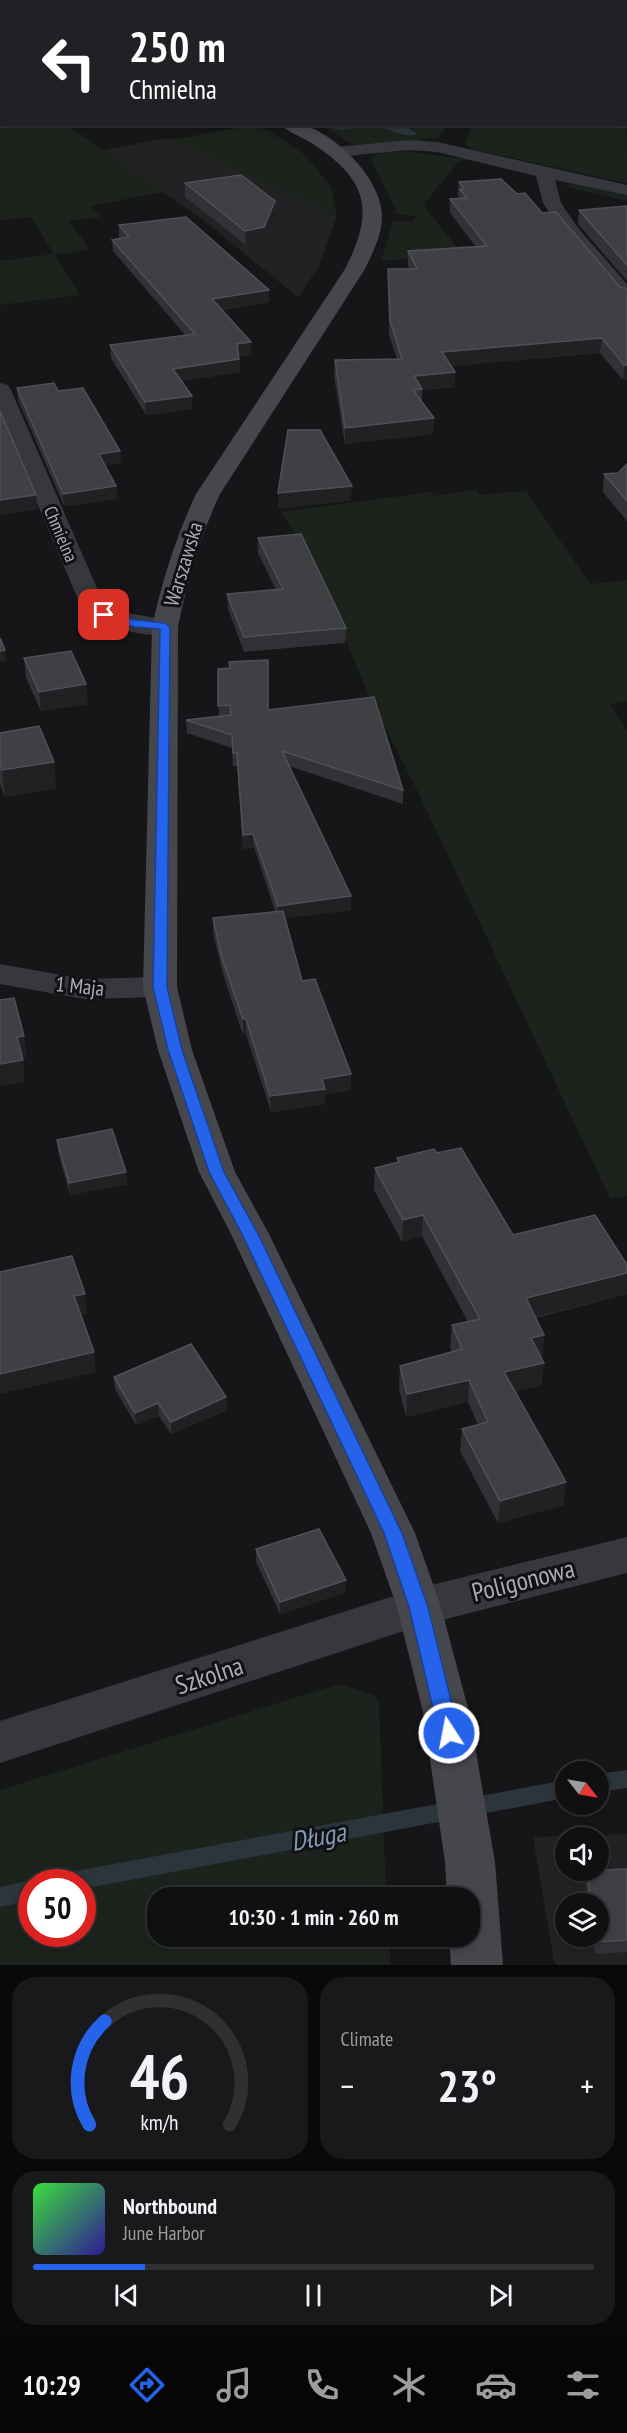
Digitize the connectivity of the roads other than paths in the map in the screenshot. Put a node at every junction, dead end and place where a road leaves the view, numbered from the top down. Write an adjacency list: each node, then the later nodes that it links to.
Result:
1 (292, 126): 2 (main road, Warszawska)
2 (336, 152): 3 (street); 7 (main road, Warszawska)
3 (544, 173): 4 (street); 5 (street)
4 (627, 190)
5 (627, 296)
6 (0, 390): 7 (street, Chmielna)
7 (165, 627): 9 (main road, Warszawska)
8 (0, 974): 9 (street, 1 Maja)
9 (160, 987): 11 (main road, Warszawska)
10 (627, 1555): 11 (street, Poligonowa)
11 (419, 1607): 12 (street, Szkolna); 13 (main road, Warszawska)
12 (0, 1742)
13 (477, 1965)

